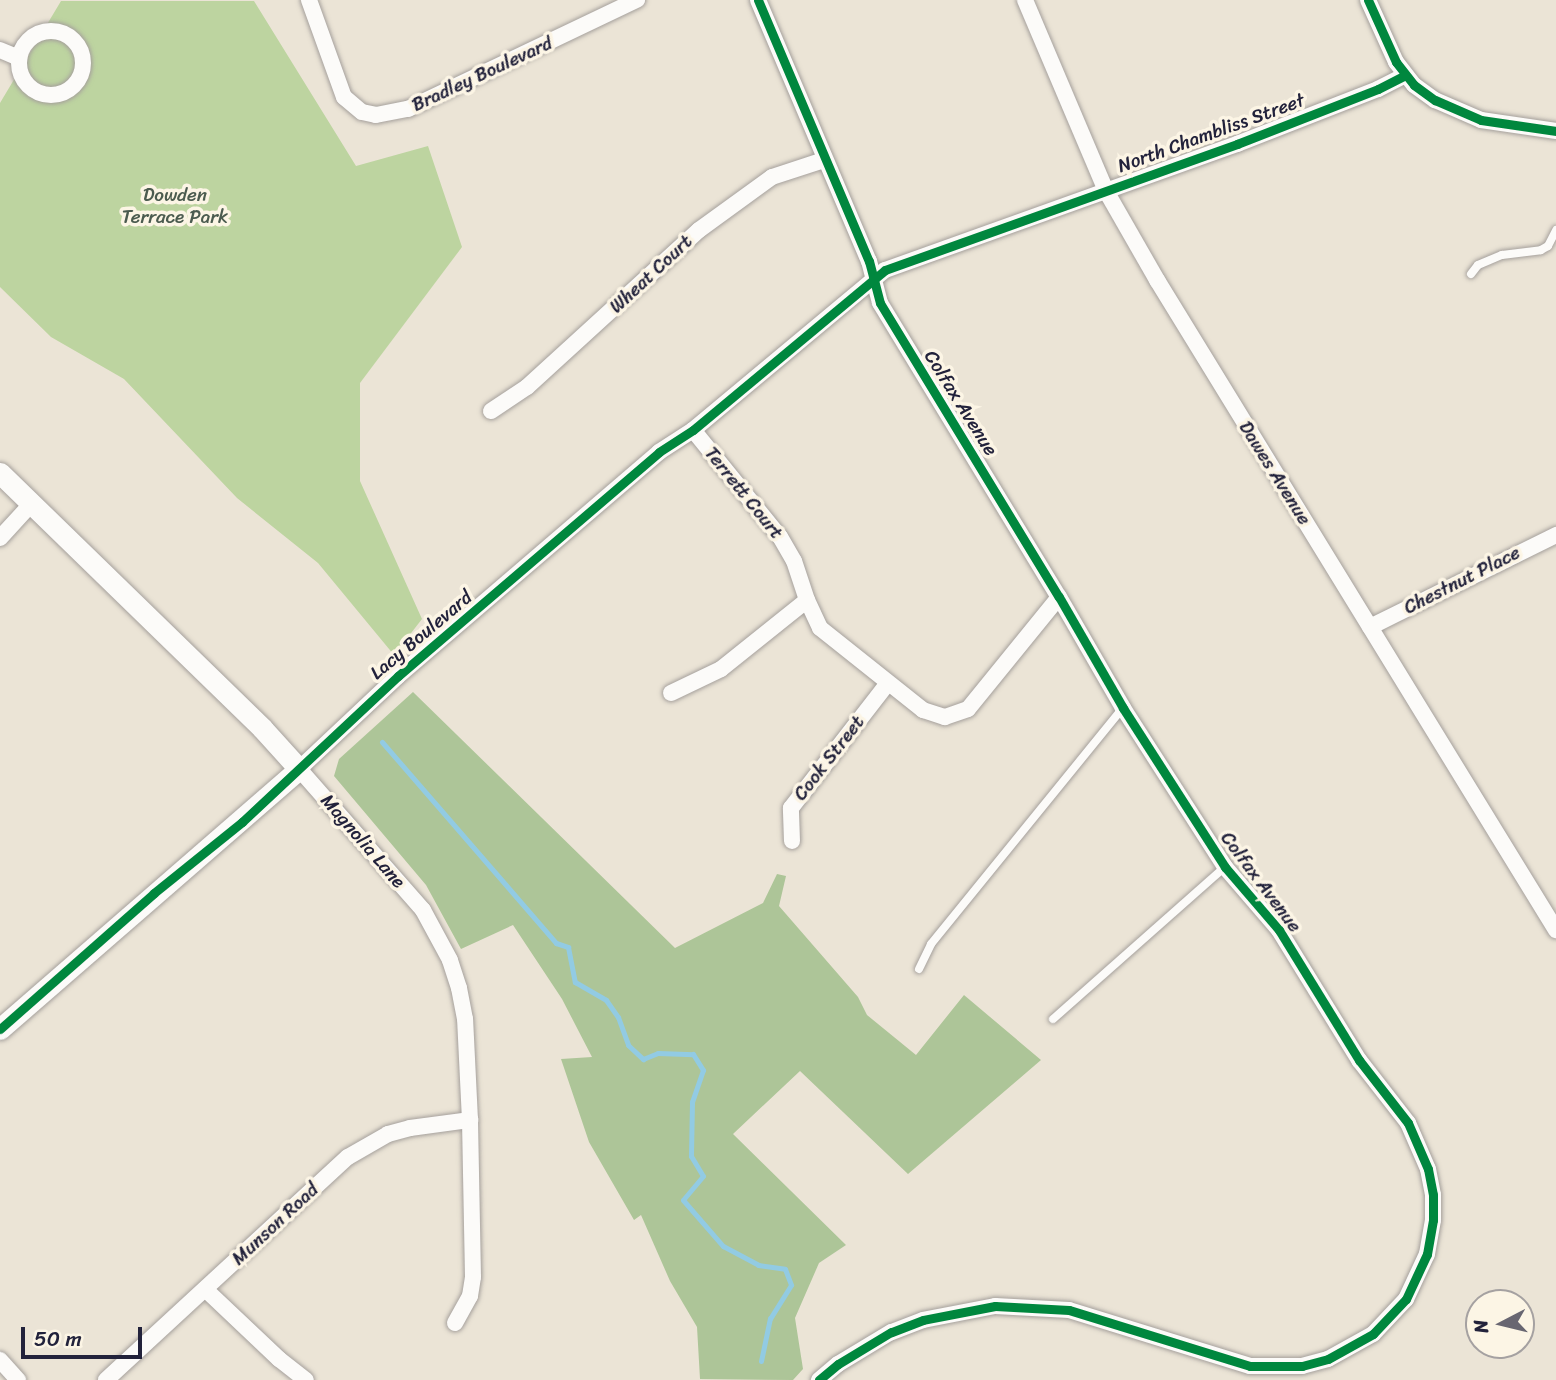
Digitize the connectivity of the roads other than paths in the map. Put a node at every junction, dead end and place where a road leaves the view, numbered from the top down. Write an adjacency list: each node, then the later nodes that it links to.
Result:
1 (309, 0): 2 (street, Bradley Boulevard)
2 (637, 0)
3 (758, 0): 10 (street, Colfax Avenue)
4 (1024, 0): 11 (street, Dawes Avenue)
5 (1373, 1): 8 (street)
6 (0, 50): 7 (street)
7 (19, 58): 7 (street)
8 (1405, 75): 9 (street); 11 (street, North Chambliss Street)
9 (1556, 131)
10 (824, 160): 14 (street, Colfax Avenue); 15 (street, Wheat Court)
11 (1107, 191): 14 (street, North Chambliss Street); 23 (street, Dawes Avenue)
12 (1556, 230): 13 (lane)
13 (1471, 274)
14 (874, 280): 16 (street, Lacy Boulevard); 21 (street, Colfax Avenue)
15 (491, 411)
16 (693, 430): 22 (street, Terrett Court); 27 (street, Lacy Boulevard)
17 (0, 473): 18 (street, Magnolia Lane)
18 (31, 504): 20 (street); 27 (street, Magnolia Lane)
19 (1556, 535): 23 (street, Chestnut Place)
20 (0, 538)
21 (1059, 597): 24 (street, Terrett Court); 26 (street, Colfax Avenue)
22 (807, 600): 24 (street, Terrett Court); 25 (street)
23 (1370, 627): 30 (street, Dawes Avenue)
24 (888, 683): 28 (street, Cook Street)
25 (671, 693)
26 (1123, 708): 29 (street, Colfax Avenue); 31 (lane)
27 (299, 769): 33 (street, Lacy Boulevard); 34 (street, Magnolia Lane)
28 (792, 841)
29 (1225, 867): 32 (lane); 41 (street, Colfax Avenue)
30 (1556, 930)
31 (919, 968)
32 (1053, 1019)
33 (0, 1028)
34 (470, 1120): 35 (street, Munson Road); 36 (street, Magnolia Lane)
35 (205, 1289): 39 (street, Munson Road); 40 (street)
36 (456, 1323)
37 (0, 1360): 38 (street)
38 (18, 1380)
39 (106, 1380)
40 (306, 1380)
41 (819, 1380)

